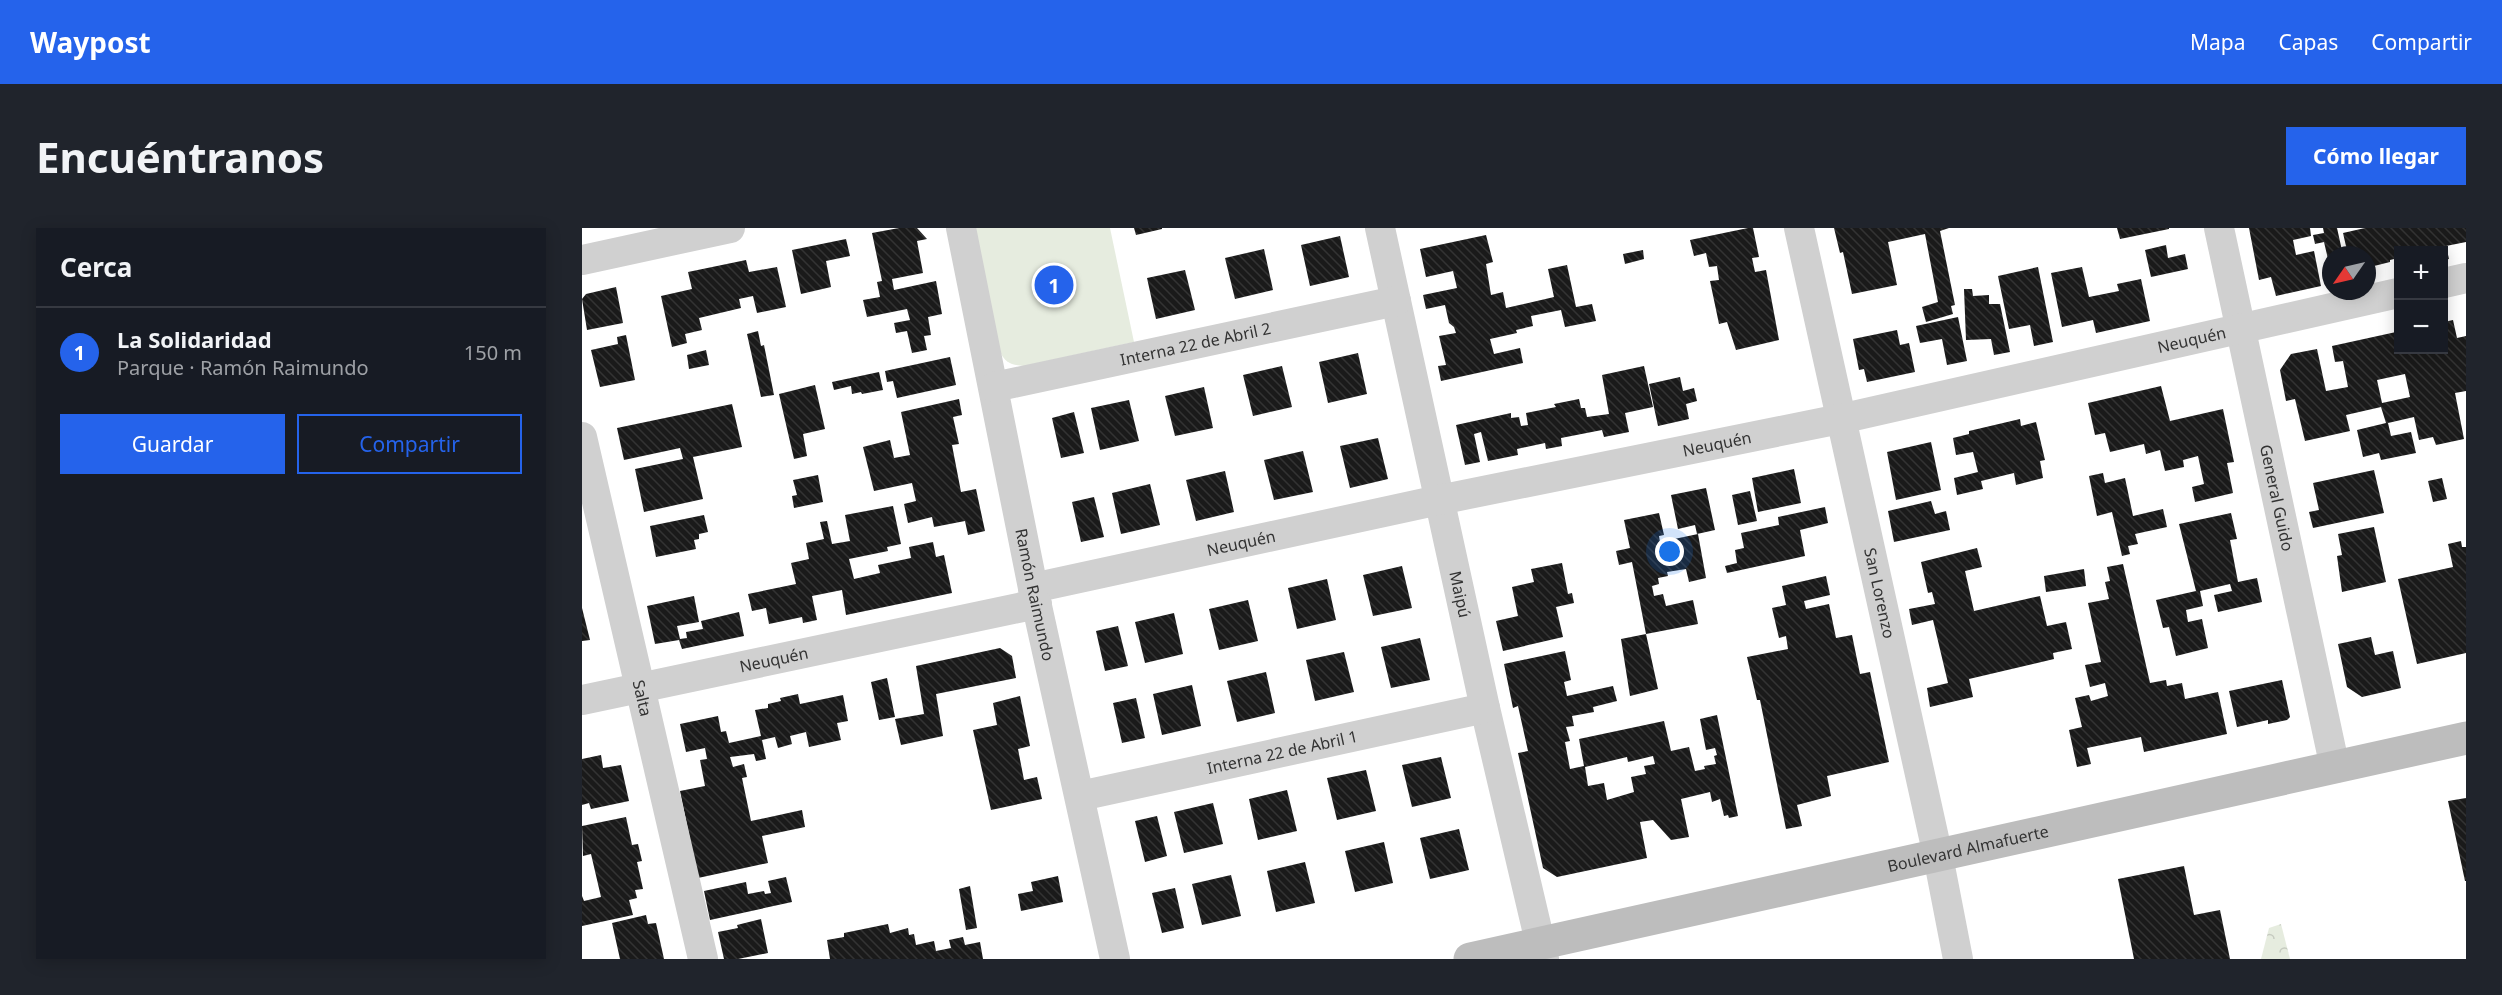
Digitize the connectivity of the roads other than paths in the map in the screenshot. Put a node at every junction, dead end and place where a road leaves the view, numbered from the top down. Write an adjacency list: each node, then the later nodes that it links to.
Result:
1 (730, 228): 6 (street)
2 (961, 228): 12 (street, Ramón Raimundo)
3 (1380, 228): 10 (street, Maipú)
4 (1799, 228): 13 (street, San Lorenzo)
5 (2219, 228): 11 (street, General Guido)
6 (582, 260)
7 (2466, 278): 8 (street)
8 (2448, 282)
9 (2394, 294): 11 (street, Neuquén)
10 (1396, 301): 12 (street, Interna 22 de Abril 2); 15 (street, Maipú)
11 (2240, 329): 13 (street, Neuquén); 21 (street, General Guido)
12 (994, 387): 16 (street, Ramón Raimundo)
13 (1840, 419): 15 (street, Neuquén); 23 (street, San Lorenzo)
14 (582, 437): 17 (street, Salta)
15 (1439, 500): 16 (street, Neuquén); 19 (street, Maipú)
16 (1035, 596): 17 (street, Neuquén); 22 (street, Ramón Raimundo)
17 (640, 688): 18 (street, Neuquén); 25 (street, Salta)
18 (582, 700)
19 (1485, 708): 22 (street, Interna 22 de Abril 1); 24 (street, Maipú)
20 (2466, 738): 21 (main road, Boulevard Almafuerte)
21 (2335, 768): 23 (main road, Boulevard Almafuerte)
22 (1080, 796): 26 (street, Ramón Raimundo)
23 (1938, 856): 24 (main road, Boulevard Almafuerte); 28 (street, San Lorenzo)
24 (1543, 951): 27 (main road, Boulevard Almafuerte)
25 (703, 959)
26 (1115, 959)
27 (1470, 959)
28 (1958, 959)

